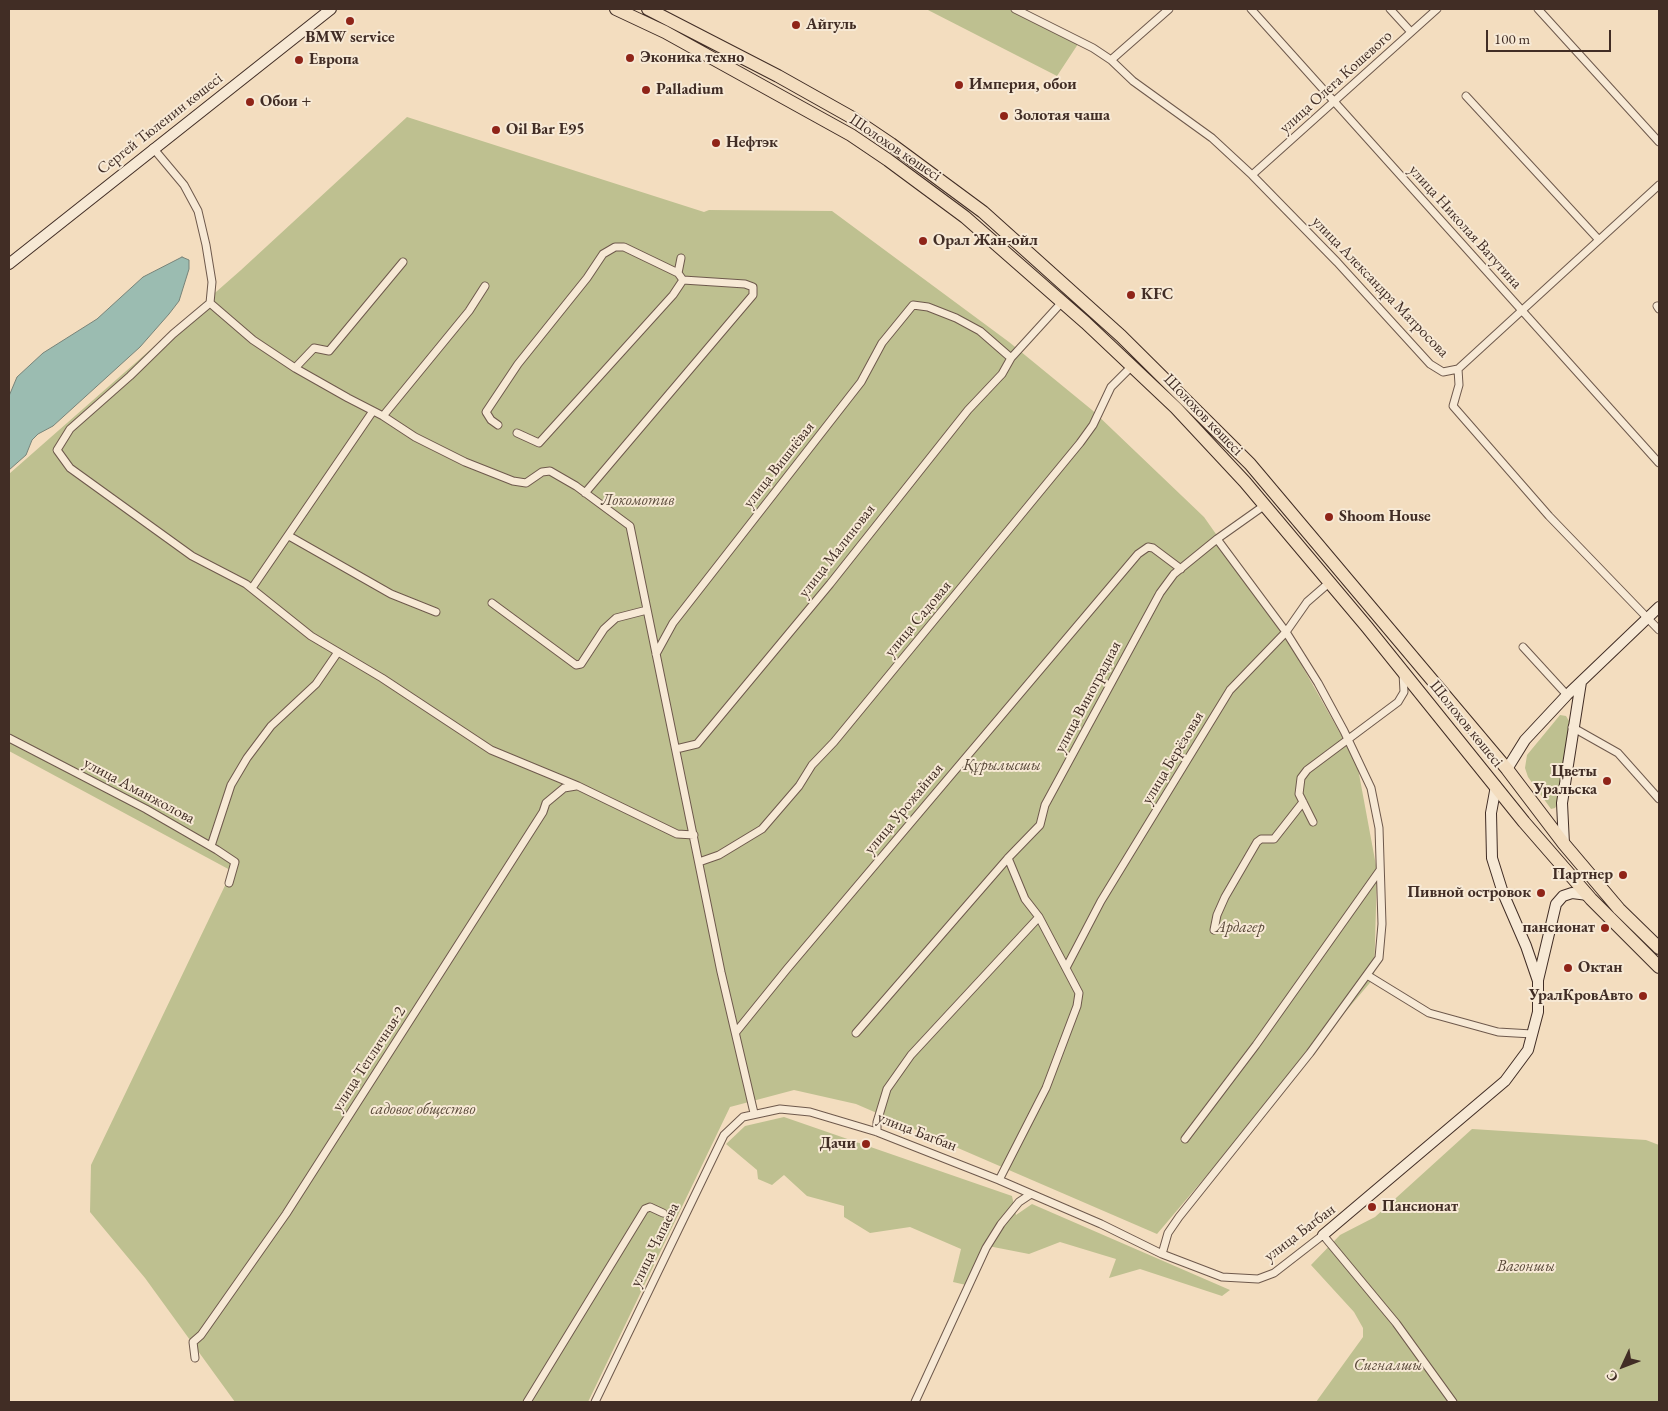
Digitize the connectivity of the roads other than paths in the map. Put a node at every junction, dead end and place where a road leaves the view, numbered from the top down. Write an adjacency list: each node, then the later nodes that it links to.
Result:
1 (331, 9): 15 (street, Сергей Тюленин көшесі)
2 (616, 9): 25 (highway, Шолохов көшесі)
3 (648, 9): 61 (highway, Шолохов көшесі)
4 (1015, 9): 11 (street, улица Александра Матросова)
5 (1169, 9): 11 (street)
6 (1252, 9): 13 (street, улица Николая Ватутина)
7 (1390, 9): 10 (street)
8 (1437, 9): 10 (street, улица Олега Кошевого)
9 (1538, 9): 14 (street)
10 (1411, 32): 13 (street, улица Олега Кошевого)
11 (1111, 60): 16 (street, улица Александра Матросова)
12 (1466, 96): 18 (street)
13 (1334, 102): 16 (street, улица Олега Кошевого); 27 (street, улица Николая Ватутина)
14 (1659, 142)
15 (153, 148): 21 (street, Сергей Тюленин көшесі); 26 (street)
16 (1252, 175): 31 (street, улица Александра Матросова)
17 (1659, 185): 18 (street)
18 (1599, 240): 27 (street)
19 (681, 258): 22 (street)
20 (403, 262): 30 (street)
21 (9, 264)
22 (678, 273): 23 (street); 34 (street)
23 (683, 280): 35 (street); 37 (street)
24 (485, 286): 33 (street)
25 (1063, 301): 28 (street, улица Малиновая); 29 (highway, Шолохов көшесі)
26 (210, 303): 30 (street); 43 (street)
27 (1522, 311): 31 (street); 36 (street, улица Николая Ватутина)
28 (1011, 358): 53 (street, улица Вишнёвая); 60 (street, улица Малиновая)
29 (1132, 366): 38 (highway, Шолохов көшесі); 71 (street, улица Садовая)
30 (295, 368): 32 (street)
31 (1458, 369): 48 (street, улица Александра Матросова)
32 (373, 411): 33 (street); 39 (street)
33 (383, 416): 37 (street)
34 (498, 425)
35 (516, 433)
36 (1659, 463)
37 (586, 493): 46 (street)
38 (1265, 505): 40 (street, улица Виноградная); 42 (highway, Шолохов көшесі)
39 (288, 536): 43 (street); 47 (street)
40 (1217, 539): 41 (street, улица Виноградная); 50 (street)
41 (1181, 569): 70 (street, улица Виноградная); 82 (street, улица Урожайная)
42 (1330, 582): 50 (street, улица Берёзовая); 54 (highway, Шолохов көшесі)
43 (252, 588): 52 (street)
44 (492, 603): 46 (street)
45 (1659, 608): 48 (street)
46 (647, 610): 53 (street)
47 (436, 612)
48 (1648, 618): 49 (street, улица Александра Матросова); 55 (street)
49 (1659, 630)
50 (1286, 632): 59 (street); 79 (street, улица Берёзовая)
51 (1523, 647): 56 (street)
52 (338, 652): 62 (street); 69 (street)
53 (656, 654): 60 (street)
54 (1403, 672): 59 (street); 63 (highway, Шолохов көшесі)
55 (1580, 682): 56 (street); 57 (street)
56 (1567, 695): 61 (street)
57 (1572, 727): 64 (street); 68 (street)
58 (9, 738): 69 (street, улица Аманжолова)
59 (1349, 740): 65 (street); 72 (street)
60 (676, 749): 67 (street)
61 (1507, 769): 63 (highway); 68 (highway, Шолохов көшесі)
62 (578, 786): 67 (street); 93 (street, улица Тепличная-2)
63 (1496, 786): 74 (highway, Шолохов көшесі); 81 (street, улица Багбан)
64 (1659, 799)
65 (1303, 802): 66 (street); 76 (street)
66 (1313, 822)
67 (694, 835): 71 (street)
68 (1564, 844): 77 (highway)
69 (211, 846): 73 (street, улица Аманжолова)
70 (1008, 858): 75 (street); 83 (street, улица Виноградная)
71 (699, 862): 82 (street)
72 (1380, 869): 80 (street); 87 (street)
73 (229, 883)
74 (1588, 895): 78 (highway, Шолохов көшесі); 81 (street)
75 (1039, 917): 79 (street); 86 (street)
76 (1214, 930)
77 (1659, 948)
78 (1659, 967)
79 (1066, 968): 88 (street)
80 (1367, 974): 84 (street); 92 (street)
81 (1538, 981): 84 (street, улица Багбан)
82 (736, 1032): 85 (street)
83 (856, 1033)
84 (1532, 1034): 91 (street, улица Багбан)
85 (754, 1113): 86 (street, улица Багбан); 95 (street, улица Чапаева)
86 (877, 1132): 88 (street, улица Багбан)
87 (1185, 1139)
88 (999, 1180): 89 (street, улица Багбан)
89 (1031, 1194): 92 (street, улица Багбан); 96 (street)
90 (662, 1213): 94 (street)
91 (1324, 1235): 92 (street, улица Багбан); 97 (street)
92 (1162, 1254)
93 (195, 1358)
94 (527, 1402)
95 (595, 1402)
96 (915, 1402)
97 (1453, 1402)

